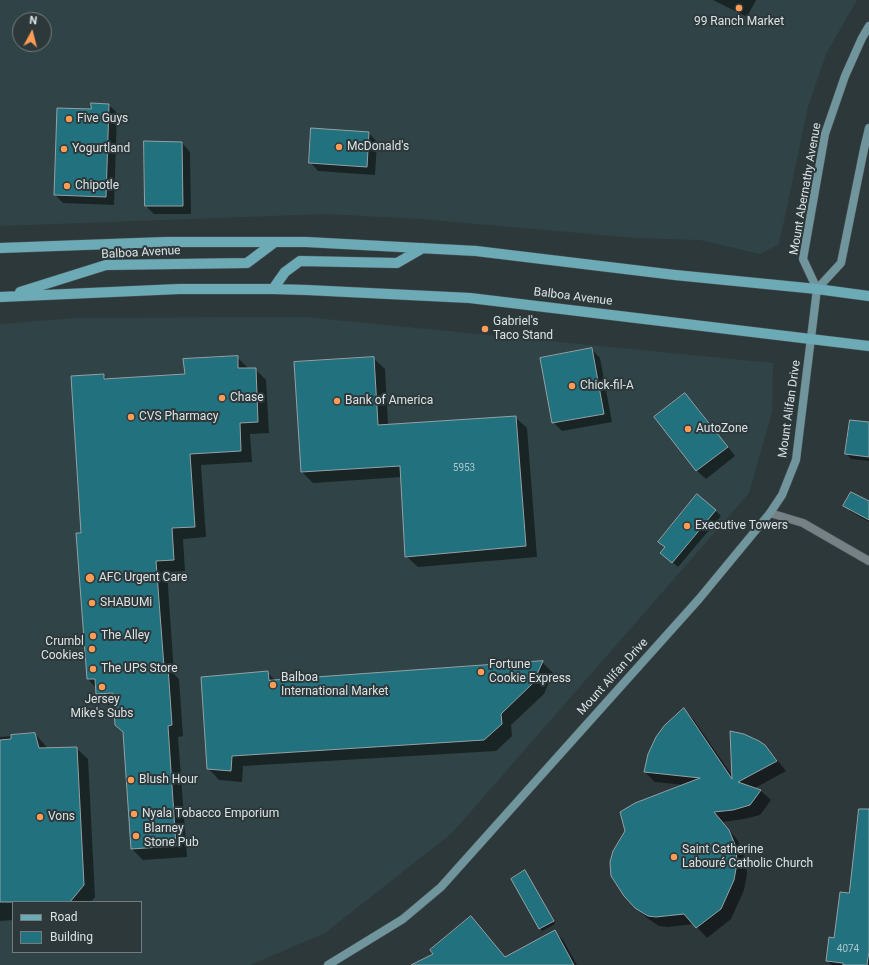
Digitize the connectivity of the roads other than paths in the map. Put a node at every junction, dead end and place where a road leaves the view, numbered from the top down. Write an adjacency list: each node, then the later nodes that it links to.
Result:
1 (869, 26): 8 (main road, Mount Abernathy Avenue)
2 (869, 128): 3 (main road)
3 (866, 149): 8 (main road)
4 (275, 242): 5 (main road, Balboa Avenue); 6 (main road, Balboa Avenue); 9 (main road, Balboa Avenue)
5 (0, 248)
6 (423, 248): 7 (main road); 8 (main road, Balboa Avenue)
7 (273, 289): 9 (main road, Balboa Avenue); 11 (main road, Balboa Avenue)
8 (817, 289): 10 (main road, Balboa Avenue); 11 (main road)
9 (3, 296)
10 (869, 296)
11 (811, 338): 12 (main road, Balboa Avenue); 13 (main road, Mount Alifan Drive)
12 (869, 346)
13 (770, 513): 14 (street); 15 (main road, Mount Alifan Drive)
14 (869, 561)
15 (330, 965)

